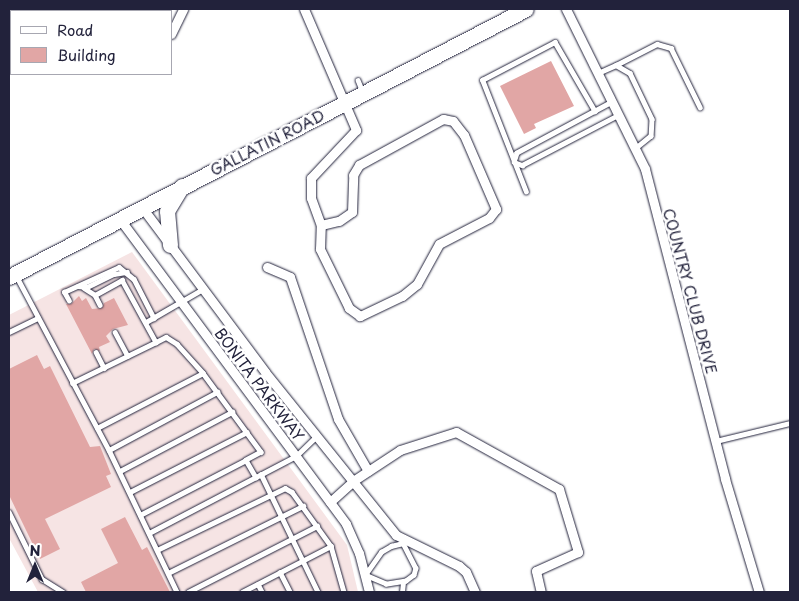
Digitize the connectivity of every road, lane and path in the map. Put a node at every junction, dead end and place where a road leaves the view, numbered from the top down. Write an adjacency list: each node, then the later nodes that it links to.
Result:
1 (183, 9): 5 (street)
2 (304, 9): 8 (street)
3 (526, 9): 8 (main road, GALLATIN ROAD)
4 (566, 9): 7 (street, COUNTRY CLUB DRIVE)
5 (172, 32)
6 (616, 65): 7 (lane); 10 (lane); 13 (lane)
7 (598, 73): 9 (street, COUNTRY CLUB DRIVE)
8 (346, 101): 15 (main road, GALLATIN ROAD); 19 (street)
9 (612, 102): 11 (lane); 12 (street, COUNTRY CLUB DRIVE)
10 (700, 107)
11 (595, 111): 14 (lane); 14 (lane)
12 (618, 115): 13 (street, COUNTRY CLUB DRIVE); 14 (lane)
13 (635, 149): 48 (street, COUNTRY CLUB DRIVE)
14 (514, 162): 16 (lane)
15 (182, 185): 17 (main road, GALLATIN ROAD); 20 (main road)
16 (526, 192)
17 (141, 206): 18 (main road, GALLATIN ROAD); 20 (street, BONITA PARKWAY)
18 (119, 218): 23 (main road, GALLATIN ROAD); 29 (street, BONITA PARKWAY)
19 (321, 225): 19 (street)
20 (170, 245): 26 (street, BONITA PARKWAY)
21 (267, 267): 53 (street)
22 (127, 272): 24 (lane); 25 (lane); 32 (lane)
23 (12, 276): 31 (lane)
24 (78, 286): 25 (lane); 28 (lane)
25 (84, 288): 27 (lane)
26 (204, 289): 29 (lane); 47 (street, BONITA PARKWAY)
27 (95, 295): 30 (lane); 33 (lane)
28 (69, 301)
29 (182, 304): 32 (lane); 50 (street, BONITA PARKWAY)
30 (100, 305)
31 (38, 318): 34 (lane); 41 (lane)
32 (154, 318): 33 (lane)
33 (146, 322): 36 (lane)
34 (9, 332)
35 (115, 332): 38 (lane)
36 (156, 342): 38 (lane); 40 (lane)
37 (96, 352): 39 (lane)
38 (128, 356): 39 (lane)
39 (104, 368): 41 (lane)
40 (203, 373): 42 (lane); 45 (lane)
41 (72, 383): 45 (lane)
42 (217, 392): 43 (lane); 49 (lane)
43 (232, 412): 46 (lane); 52 (lane)
44 (790, 423): 48 (lane)
45 (97, 428): 49 (lane)
46 (247, 432): 51 (lane); 57 (lane)
47 (317, 436): 50 (lane); 56 (street, BONITA PARKWAY)
48 (716, 441): 88 (street, COUNTRY CLUB DRIVE)
49 (109, 450): 52 (lane)
50 (296, 456): 54 (lane); 59 (street, BONITA PARKWAY)
51 (246, 460): 55 (lane); 62 (lane)
52 (120, 471): 57 (lane)
53 (368, 471): 56 (street); 87 (street)
54 (262, 474): 55 (lane); 58 (lane)
55 (256, 477): 65 (lane)
56 (353, 481): 59 (street); 67 (street, BONITA PARKWAY)
57 (130, 492): 62 (lane)
58 (271, 493): 60 (lane); 63 (lane); 69 (lane)
59 (330, 502): 73 (street, BONITA PARKWAY)
60 (303, 506): 63 (lane); 64 (lane)
61 (9, 512): 76 (lane)
62 (140, 515): 65 (lane)
63 (282, 516): 66 (lane); 72 (lane)
64 (317, 526): 66 (lane); 68 (lane)
65 (149, 533): 69 (lane)
66 (292, 538): 70 (lane); 78 (lane)
67 (406, 542): 73 (lane); 74 (lane); 86 (street, BONITA PARKWAY)
68 (331, 546): 70 (lane); 83 (lane)
69 (157, 550): 72 (lane)
70 (303, 560): 71 (lane); 82 (lane)
71 (280, 572): 75 (lane); 81 (lane)
72 (168, 573): 77 (lane)
73 (365, 575): 74 (lane); 84 (street, BONITA PARKWAY)
74 (403, 582): 85 (lane)
75 (258, 584): 79 (lane); 80 (lane)
76 (64, 592)
77 (178, 592)
78 (188, 592)
79 (242, 592)
80 (262, 592)
81 (290, 592)
82 (318, 592)
83 (344, 592)
84 (369, 592)
85 (402, 592)
86 (475, 592)
87 (541, 592)
88 (759, 592)

